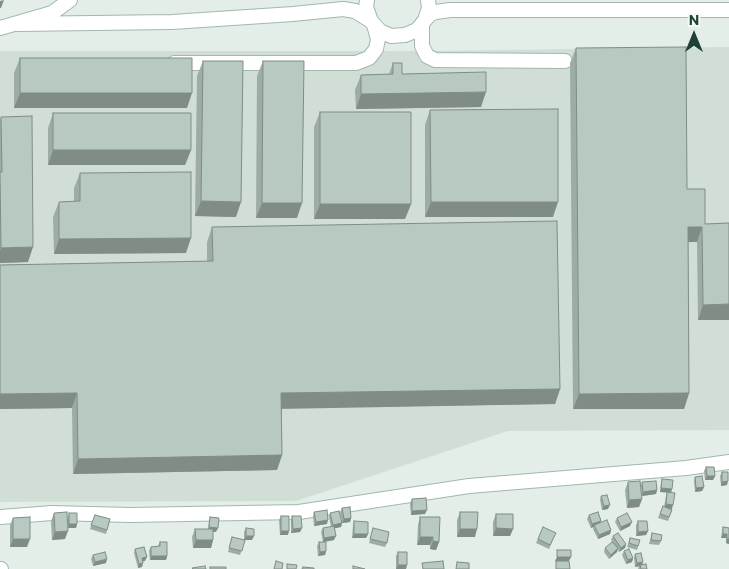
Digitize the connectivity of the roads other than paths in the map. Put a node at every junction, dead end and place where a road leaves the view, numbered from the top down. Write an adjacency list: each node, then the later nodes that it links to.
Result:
1 (70, 0): 9 (street)
2 (357, 0): 5 (street)
3 (367, 0): 8 (street)
4 (428, 0): 7 (street)
5 (343, 9): 8 (street); 9 (street)
6 (729, 10): 7 (street)
7 (423, 22): 8 (street); 11 (street)
8 (372, 23): 12 (street)
9 (16, 24): 10 (street)
10 (0, 28)
11 (565, 61)
12 (160, 64)
13 (729, 462): 14 (street)
14 (0, 517)

